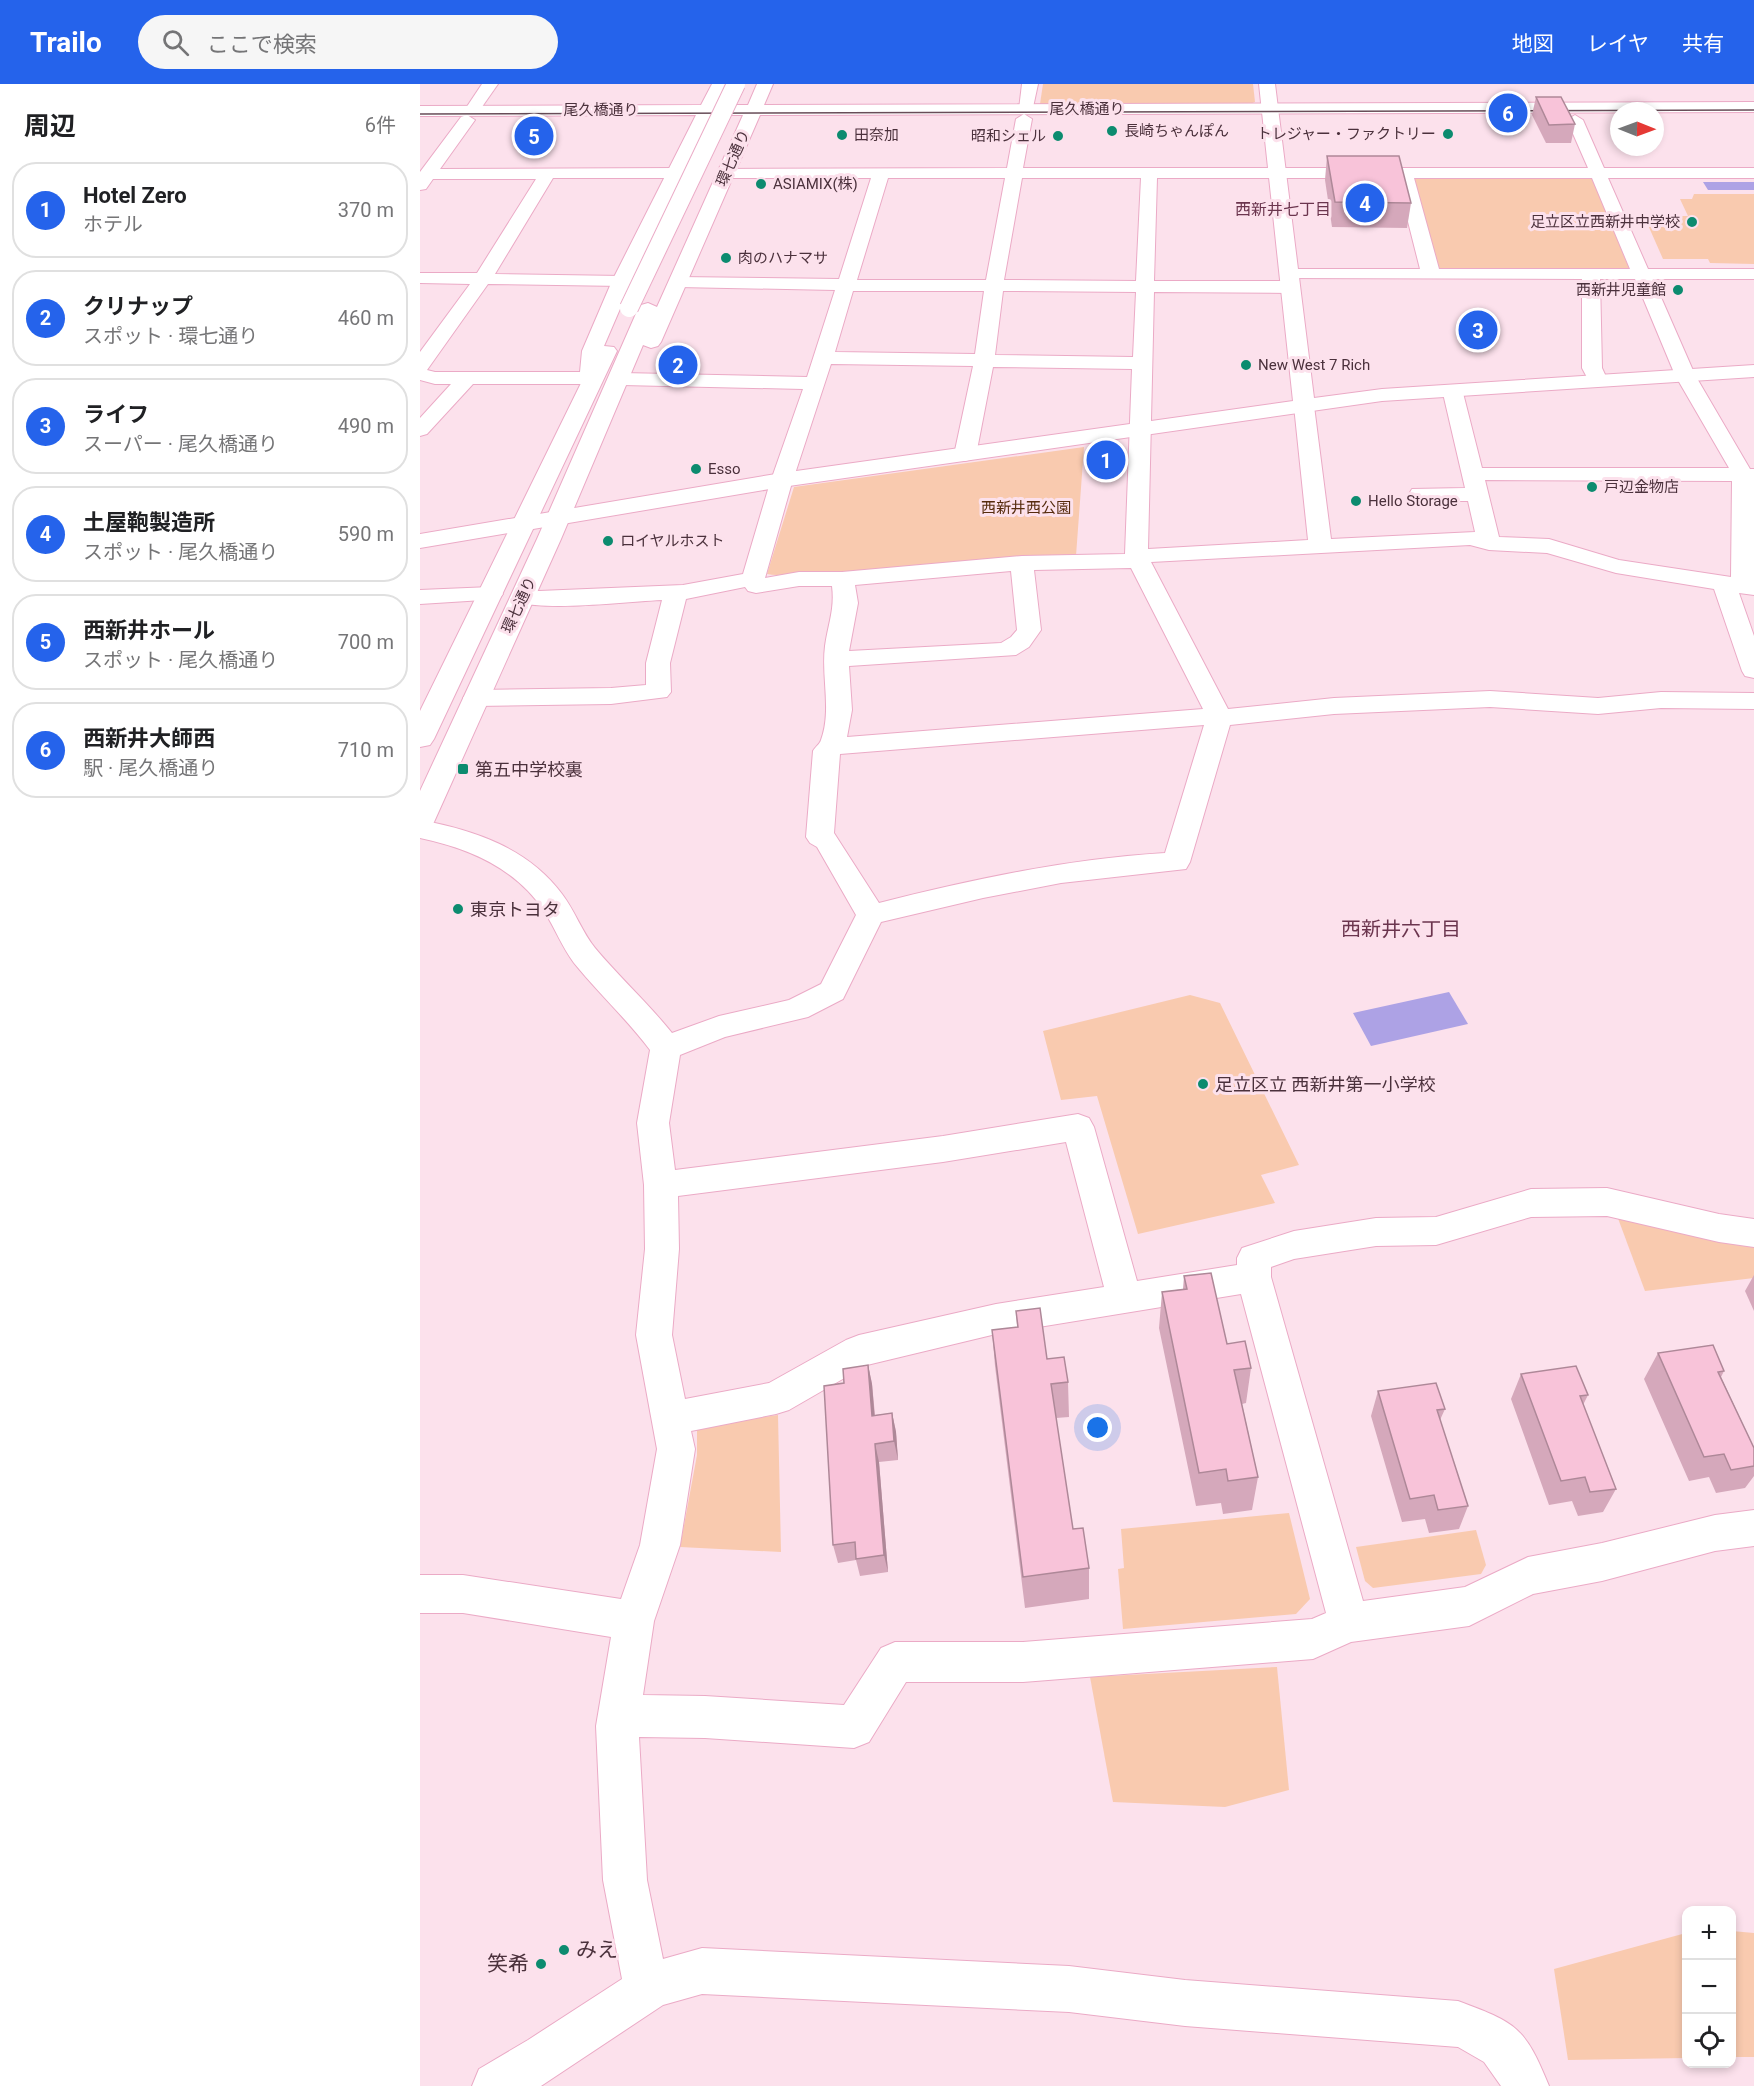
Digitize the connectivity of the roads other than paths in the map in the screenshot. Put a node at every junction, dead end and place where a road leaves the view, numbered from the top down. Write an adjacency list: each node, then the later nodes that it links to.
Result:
1 (490, 84): 14 (street)
2 (720, 84): 12 (main road, 環七通り)
3 (736, 84): 43 (main road, 環七通り, bridge)
4 (752, 84): 43 (main road, 環七通り)
5 (765, 84): 13 (main road, 環七通り)
6 (1030, 84): 10 (street)
7 (1267, 84): 11 (main road)
8 (1754, 107): 11 (main road, 尾久橋通り)
9 (420, 111): 14 (main road, 尾久橋通り)
10 (1026, 114): 11 (main road, 尾久橋通り); 13 (main road, 尾久橋通り); 23 (street)
11 (1270, 114): 17 (main road, 尾久橋通り); 20 (main road)
12 (705, 115): 13 (main road, 尾久橋通り); 14 (main road, 尾久橋通り); 21 (main road, 環七通り)
13 (752, 115): 22 (main road, 環七通り)
14 (469, 116): 16 (main road, 尾久橋通り); 30 (street)
15 (1754, 119): 19 (main road)
16 (420, 120)
17 (1575, 120): 18 (main road, 尾久橋通り); 26 (street)
18 (1610, 120)
19 (1664, 120)
20 (1277, 172): 24 (street); 25 (street); 37 (main road)
21 (676, 173): 28 (street); 38 (main road, 環七通り)
22 (727, 173): 29 (street); 39 (main road, 環七通り)
23 (1015, 173): 24 (street); 29 (street); 41 (street)
24 (1149, 173): 42 (street)
25 (1404, 173): 26 (street); 31 (street)
26 (1598, 173): 27 (street); 33 (street)
27 (1754, 173)
28 (547, 174): 30 (street); 36 (street)
29 (881, 174): 40 (street)
30 (424, 179)
31 (1431, 274): 32 (street); 37 (street)
32 (1592, 274): 33 (street); 52 (street)
33 (1640, 274): 34 (street); 50 (street)
34 (1754, 274)
35 (420, 278): 36 (street)
36 (482, 280): 38 (street); 47 (street)
37 (1289, 280): 42 (street); 57 (main road)
38 (622, 281): 54 (main road, 環七通り)
39 (678, 282): 40 (street); 53 (main road, 環七通り)
40 (845, 285): 41 (street); 44 (street)
41 (995, 286): 42 (street); 45 (street)
42 (1146, 286): 46 (street)
43 (639, 308): 53 (main road, 環七通り); 54 (main road, 環七通り)
44 (823, 358): 45 (street); 55 (street)
45 (984, 361): 46 (street); 60 (street)
46 (1143, 363): 59 (street)
47 (420, 366)
48 (1754, 371): 50 (main road)
49 (420, 374): 51 (street)
50 (1685, 375): 52 (main road); 61 (street)
51 (468, 379): 54 (street); 58 (street)
52 (1598, 381): 56 (main road)
53 (618, 383): 55 (street); 65 (main road, 環七通り)
54 (589, 384): 66 (main road, 環七通り)
55 (814, 384): 62 (street)
56 (1452, 389): 57 (main road); 63 (street)
57 (1304, 406): 59 (main road); 69 (street)
58 (420, 429)
59 (1140, 429): 60 (main road); 70 (street)
60 (965, 455): 62 (main road)
61 (1748, 475): 63 (street); 74 (street)
62 (782, 480): 65 (main road); 71 (street)
63 (1475, 484): 64 (street); 68 (street)
64 (1420, 494)
65 (559, 516): 66 (main road); 78 (main road, 環七通り)
66 (526, 521): 67 (main road); 76 (main road, 環七通り)
67 (420, 541)
68 (1489, 543): 69 (street); 74 (street)
69 (1320, 545): 70 (street)
70 (1141, 566): 73 (street); 73 (street); 83 (street)
71 (753, 579): 72 (street); 75 (street)
72 (842, 579): 73 (street); 79 (street)
73 (1039, 580): 79 (street)
74 (1740, 586): 80 (street)
75 (669, 593): 78 (street); 81 (street)
76 (491, 594): 77 (street); 84 (main road, 環七通り)
77 (420, 597)
78 (523, 597): 81 (main road, 環七通り)
79 (838, 659): 85 (street)
80 (1754, 672)
81 (476, 699): 86 (main road, 環七通り)
82 (1754, 701): 83 (street)
83 (1218, 718): 85 (street); 88 (street)
84 (420, 739)
85 (833, 746): 88 (street)
86 (420, 822)
87 (420, 828): 89 (street)
88 (870, 915): 89 (street)
89 (666, 1048): 90 (street)
90 (661, 1185): 93 (street); 94 (street)
91 (1754, 1233): 92 (street)
92 (1254, 1276): 93 (street); 98 (street)
93 (1124, 1298): 94 (street)
94 (669, 1419): 97 (street)
95 (1754, 1528): 98 (street)
96 (420, 1594): 97 (street)
97 (634, 1621): 99 (street)
98 (1349, 1623): 99 (street)
99 (618, 1716): 100 (street)
100 (647, 1989): 101 (street); 102 (street)
101 (496, 2086)
102 (1525, 2086)

